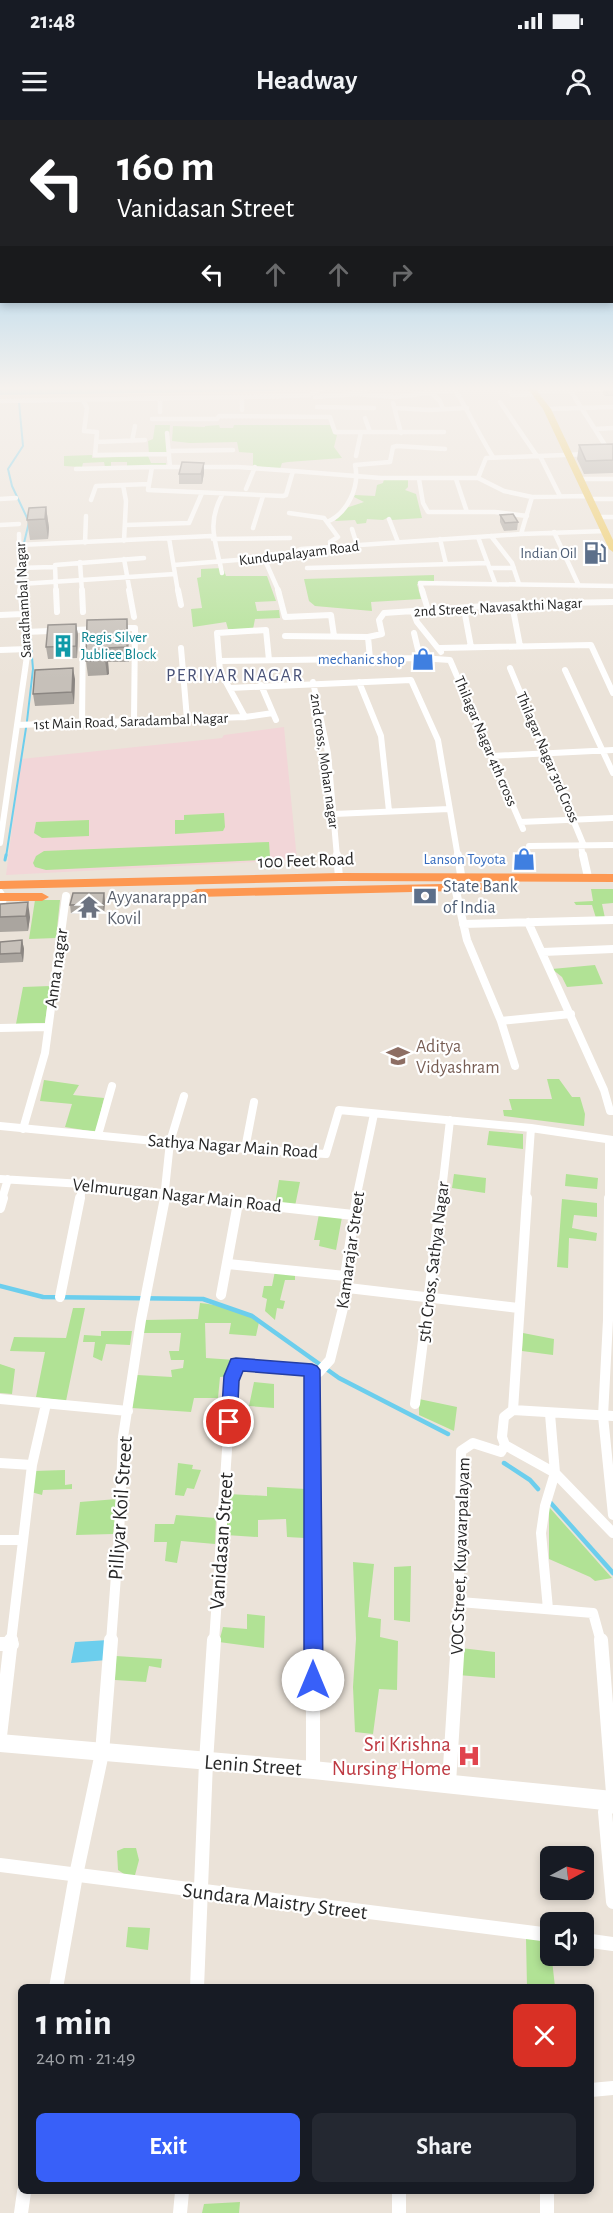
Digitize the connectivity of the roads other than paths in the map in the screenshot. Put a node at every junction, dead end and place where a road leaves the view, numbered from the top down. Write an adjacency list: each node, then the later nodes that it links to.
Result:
1 (149, 484): 11 (street)
2 (248, 484): 12 (street)
3 (289, 484): 15 (street)
4 (356, 484): 30 (street)
5 (419, 484): 23 (street)
6 (458, 484): 23 (street)
7 (489, 484): 16 (street)
8 (553, 484): 17 (street)
9 (582, 484): 18 (main road)
10 (123, 485): 11 (street); 22 (street); 33 (street)
11 (149, 487): 13 (street)
12 (246, 489)
13 (202, 494): 14 (street); 33 (street)
14 (222, 495): 15 (street); 43 (street)
15 (263, 496): 34 (street)
16 (531, 496): 17 (street); 26 (street)
17 (560, 496): 18 (street)
18 (587, 497): 21 (street); 28 (main road)
19 (16, 498): 20 (street)
20 (0, 499)
21 (613, 499)
22 (91, 500)
23 (468, 512): 26 (street)
24 (289, 513): 30 (street)
25 (86, 516): 48 (street)
26 (527, 516): 39 (street)
27 (613, 517): 28 (street)
28 (598, 518): 36 (main road)
29 (389, 519): 47 (street)
30 (327, 522): 51 (street)
31 (20, 524): 32 (street)
32 (0, 525)
33 (126, 525): 46 (street)
34 (253, 528)
35 (352, 529): 50 (street)
36 (605, 531): 37 (street, Kundupalayam Road); 52 (main road)
37 (554, 532): 39 (street, Kundupalayam Road); 73 (street)
38 (19, 534): 49 (street, Saradhambal Nagar)
39 (521, 534): 40 (street, Kundupalayam Road)
40 (490, 536): 41 (street, Kundupalayam Road); 64 (street)
41 (478, 537): 45 (street, Kundupalayam Road); 60 (street)
42 (169, 538): 43 (street); 46 (street); 59 (street)
43 (212, 538): 44 (street); 57 (street)
44 (291, 538)
45 (440, 539): 47 (street, Kundupalayam Road); 58 (street)
46 (124, 541): 48 (street)
47 (398, 542): 50 (street, Kundupalayam Road)
48 (85, 543): 49 (street)
49 (19, 545): 62 (street, Saradhambal Nagar)
50 (357, 545): 51 (street, Kundupalayam Road)
51 (333, 547): 54 (street, Kundupalayam Road)
52 (613, 549)
53 (144, 558): 55 (street)
54 (264, 558): 57 (street, Kundupalayam Road); 93 (street)
55 (124, 559): 56 (street); 67 (street)
56 (80, 562): 61 (street); 68 (street)
57 (220, 562): 59 (street, Kundupalayam Road); 65 (street)
58 (447, 564): 60 (street); 63 (street)
59 (174, 565): 66 (street)
60 (489, 565): 64 (street); 70 (street)
61 (53, 567): 62 (street); 69 (street)
62 (20, 568): 71 (street, Saradhambal Nagar)
63 (307, 568)
64 (514, 568): 72 (street)
65 (222, 573)
66 (175, 574): 67 (street); 78 (street)
67 (128, 577): 68 (street); 86 (street)
68 (81, 580): 69 (street); 82 (street)
69 (55, 582): 71 (street); 81 (street)
70 (495, 583): 72 (street); 80 (street)
71 (20, 584): 84 (street, Saradhambal Nagar)
72 (519, 584): 73 (street)
73 (582, 586): 74 (street); 75 (street)
74 (613, 586)
75 (592, 602): 76 (street, 2nd Street, Navasakthi Nagar); 77 (street, 2nd Street, Navasakthi Nagar)
76 (613, 602)
77 (512, 604): 79 (street, 2nd Street, Navasakthi Nagar); 95 (street)
78 (181, 605)
79 (464, 609): 80 (street, 2nd Street, Navasakthi Nagar); 96 (street)
80 (428, 610): 83 (street, 2nd Street, Navasakthi Nagar)
81 (57, 612)
82 (83, 612)
83 (413, 612): 94 (street, 2nd Street, Navasakthi Nagar); 98 (street)
84 (23, 614): 85 (street); 90 (street, Saradhambal Nagar)
85 (0, 615)
86 (134, 617)
87 (115, 628): 115 (street)
88 (104, 629): 89 (street)
89 (83, 630): 90 (street); 116 (street)
90 (25, 632): 99 (street, Saradhambal Nagar)
91 (414, 633): 101 (street)
92 (285, 636): 93 (street)
93 (334, 636): 94 (street)
94 (368, 637): 102 (street)
95 (520, 646): 96 (street); 112 (street)
96 (471, 647): 98 (street)
97 (181, 648): 114 (street)
98 (440, 648): 103 (street, Thilagar Nagar 4th cross)
99 (28, 649): 100 (street); 117 (street, Saradhambal Nagar)
100 (0, 650)
101 (420, 658): 102 (street); 103 (street)
102 (370, 659): 104 (street)
103 (446, 659): 121 (street, Thilagar Nagar 4th cross)
104 (269, 660): 105 (street); 105 (street)
105 (219, 661): 111 (street)
106 (510, 668): 120 (street, Thilagar Nagar 3rd Cross)
107 (565, 670): 118 (street)
108 (313, 682): 109 (street); 110 (street); 125 (street, 2nd cross, Mohan nagar)
109 (358, 682): 123 (street); 124 (street)
110 (261, 685): 111 (street); 113 (street, 1st Main Road, Saradambal Nagar)
111 (230, 688): 113 (street)
112 (613, 693)
113 (245, 717): 114 (street, 1st Main Road, Saradambal Nagar)
114 (187, 719): 115 (street, 1st Main Road, Saradambal Nagar)
115 (134, 721): 116 (street, 1st Main Road, Saradambal Nagar)
116 (82, 723): 117 (street, 1st Main Road, Saradambal Nagar)
117 (17, 725): 128 (street, Saradhambal Nagar)
118 (602, 750): 119 (street); 120 (street); 122 (street)
119 (613, 750)
120 (547, 753): 121 (street); 127 (street, Thilagar Nagar 3rd Cross)
121 (492, 756): 127 (street, Thilagar Nagar 4th cross)
122 (613, 773)
123 (449, 809): 124 (street); 135 (street)
124 (389, 812): 125 (street)
125 (334, 814): 132 (street, 2nd cross, Mohan nagar)
126 (613, 818): 127 (street)
127 (575, 820): 131 (street, Thilagar Nagar 3rd Cross)
128 (0, 842)
129 (613, 845): 131 (street)
130 (529, 846): 131 (street)
131 (582, 846): 133 (street, Thilagar Nagar 3rd Cross)
132 (339, 877): 135 (highway, 100 Feet Road); 137 (highway, 100 Feet Road)
133 (588, 877): 134 (highway, 100 Feet Road); 135 (highway, 100 Feet Road)
134 (613, 878)
135 (458, 881): 136 (highway, 100 Feet Road); 138 (highway, 100 Feet Road); 142 (street)
136 (613, 887)
137 (1, 893): 138 (highway, 100 Feet Road); 139 (street)
138 (66, 896): 147 (street, Anna nagar)
139 (0, 913)
140 (613, 920): 141 (street)
141 (528, 922): 142 (street); 144 (street)
142 (463, 924): 146 (street)
143 (613, 949): 144 (street)
144 (543, 952): 145 (street)
145 (571, 1014): 146 (street); 151 (street)
146 (501, 1021): 149 (street)
147 (48, 1027): 148 (street, Anna nagar); 159 (street)
148 (0, 1028)
149 (515, 1066)
150 (112, 1086): 160 (street)
151 (609, 1090): 154 (street)
152 (184, 1096): 162 (street, Pilliyar Koil Street)
153 (254, 1102): 163 (street)
154 (613, 1111)
155 (374, 1114): 156 (street, Sathya Nagar Main Road); 163 (street, Sathya Nagar Main Road); 169 (street, Kamarajar Street)
156 (450, 1120): 158 (street, Sathya Nagar Main Road); 175 (street, 5th Cross, Sathya Nagar)
157 (0, 1126): 159 (street, Sathya Nagar Main Road)
158 (531, 1128): 161 (street, Sathya Nagar Main Road); 176 (street)
159 (23, 1129): 160 (street, Sathya Nagar Main Road)
160 (98, 1135): 162 (street, Sathya Nagar Main Road)
161 (611, 1140): 184 (street)
162 (170, 1142): 163 (street, Sathya Nagar Main Road); 166 (street, Pilliyar Koil Street)
163 (245, 1149)
164 (4, 1179): 165 (street, Velmurugan Nagar Main Road); 168 (street)
165 (83, 1184): 166 (street, Velmurugan Nagar Main Road); 174 (street)
166 (165, 1195): 167 (street, Velmurugan Nagar Main Road); 182 (street, Pilliyar Koil Street)
167 (238, 1203): 169 (street, Velmurugan Nagar Main Road); 170 (street)
168 (0, 1208)
169 (353, 1215): 171 (street, Kamarajar Street)
170 (228, 1264): 171 (street); 173 (street)
171 (345, 1276): 172 (street, Kamarajar Street)
172 (348, 1288): 175 (street); 177 (street, Kamarajar Street)
173 (221, 1295)
174 (60, 1297)
175 (430, 1299): 176 (street); 180 (street, 5th Cross, Sathya Nagar)
176 (518, 1308): 181 (street)
177 (315, 1371): 199 (street, Vanidasan Street); 200 (street)
178 (0, 1399): 179 (street)
179 (46, 1404): 182 (street); 187 (street)
180 (415, 1404)
181 (513, 1410): 183 (street); 185 (street)
182 (128, 1411): 198 (street, Pilliyar Koil Street)
183 (550, 1414): 184 (street); 188 (street)
184 (608, 1416): 189 (street)
185 (505, 1445): 188 (street); 193 (street, VOC Street, Kuyavarpalayam)
186 (0, 1463): 187 (street)
187 (32, 1465): 192 (street)
188 (555, 1473): 190 (street); 194 (street)
189 (613, 1515)
190 (613, 1533)
191 (0, 1540): 192 (street)
192 (23, 1540): 195 (street)
193 (460, 1602): 194 (street); 201 (street, VOC Street, Kuyavarpalayam)
194 (548, 1608): 202 (street)
195 (6, 1644): 196 (street)
196 (0, 1736)
197 (0, 1743): 198 (street, Lenin Street)
198 (102, 1753): 199 (street, Lenin Street); 205 (street, Pilliyar Koil Street)
199 (206, 1762): 200 (street, Lenin Street); 206 (street)
200 (313, 1770): 201 (street, Lenin Street)
201 (449, 1783): 203 (street, Lenin Street)
202 (613, 1793)
203 (613, 1801): 207 (street)
204 (0, 1865): 205 (street, Sundara Maistry Street)
205 (76, 1875): 206 (street, Sundara Maistry Street); 211 (street, Pilliyar Koil Street)
206 (199, 1892): 208 (street, Sundara Maistry Street); 212 (street)
207 (613, 1902)
208 (540, 1934)
209 (594, 1941): 210 (street)
210 (613, 1944)
211 (57, 1984)
212 (196, 1984)
213 (613, 2088): 214 (street)
214 (594, 2090)
215 (24, 2194): 219 (street)
216 (182, 2194): 220 (street)
217 (399, 2194): 221 (street)
218 (547, 2194): 222 (street)
219 (21, 2213)
220 (180, 2213)
221 (399, 2213)
222 (547, 2213)

